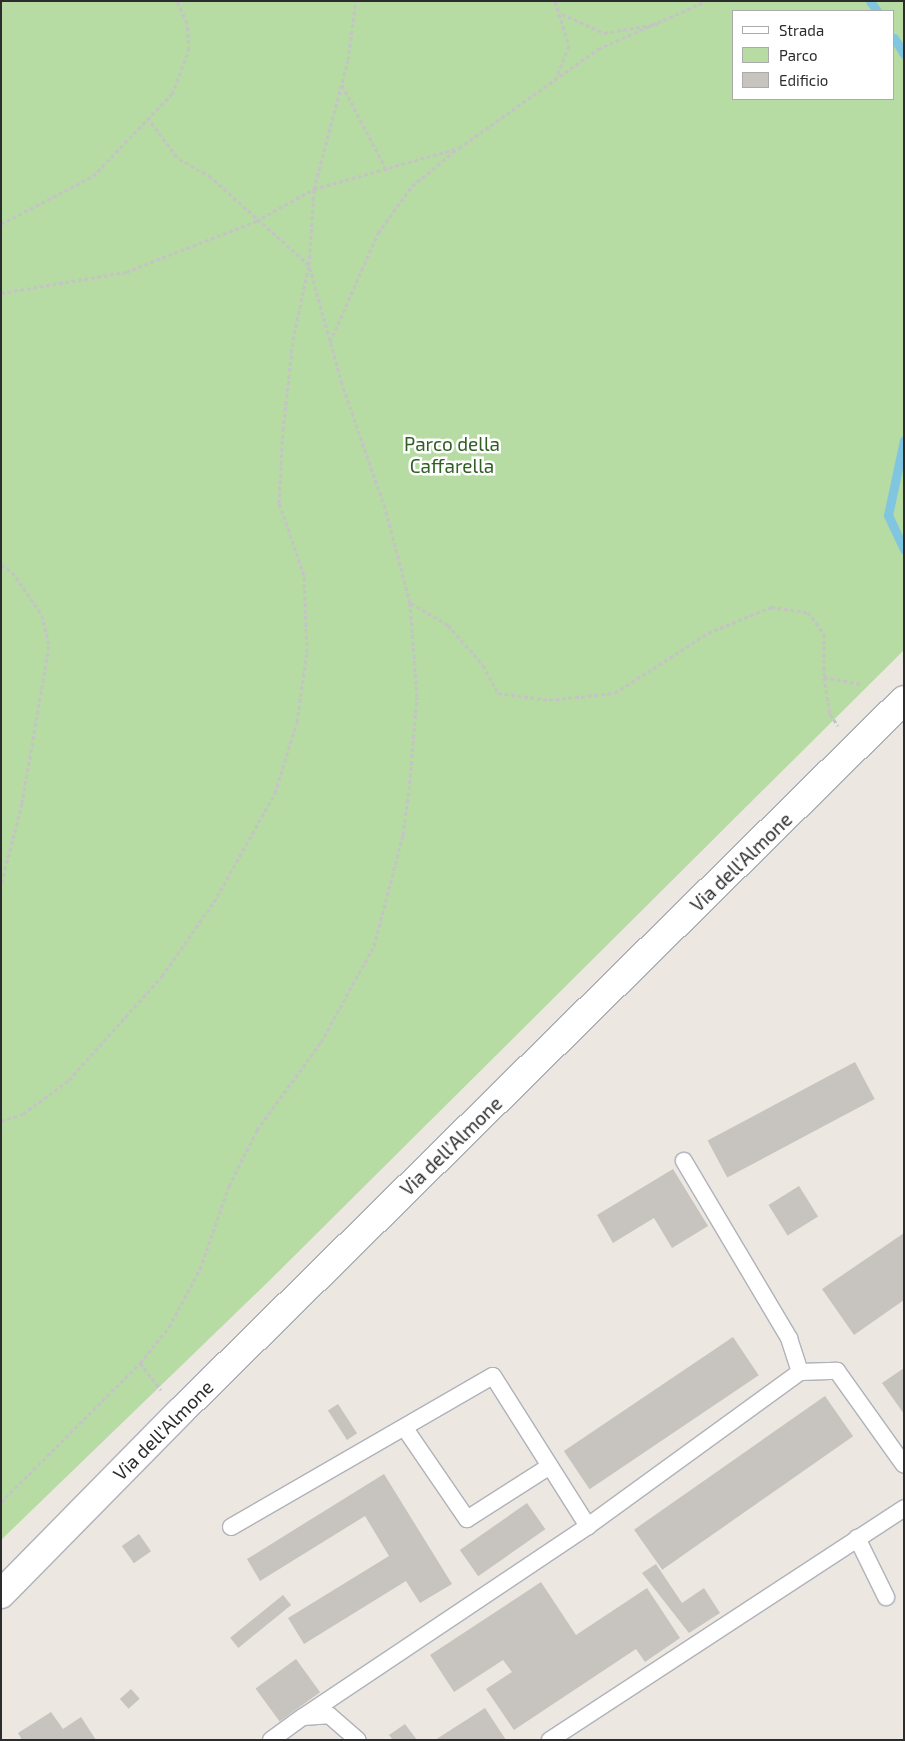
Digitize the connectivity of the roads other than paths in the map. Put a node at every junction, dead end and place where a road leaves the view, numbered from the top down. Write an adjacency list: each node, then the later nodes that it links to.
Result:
1 (904, 700): 11 (main road, Via dell'Almone)
2 (684, 1161): 3 (lane)
3 (800, 1372): 6 (lane); 8 (lane)
4 (406, 1430): 5 (lane); 5 (lane); 9 (lane)
5 (550, 1466): 8 (lane)
6 (904, 1466)
7 (904, 1508): 10 (lane)
8 (588, 1526): 13 (lane)
9 (231, 1528)
10 (857, 1538): 12 (lane); 16 (lane)
11 (1, 1594)
12 (886, 1597)
13 (303, 1717): 14 (lane); 15 (lane)
14 (271, 1740)
15 (358, 1740)
16 (550, 1740)

